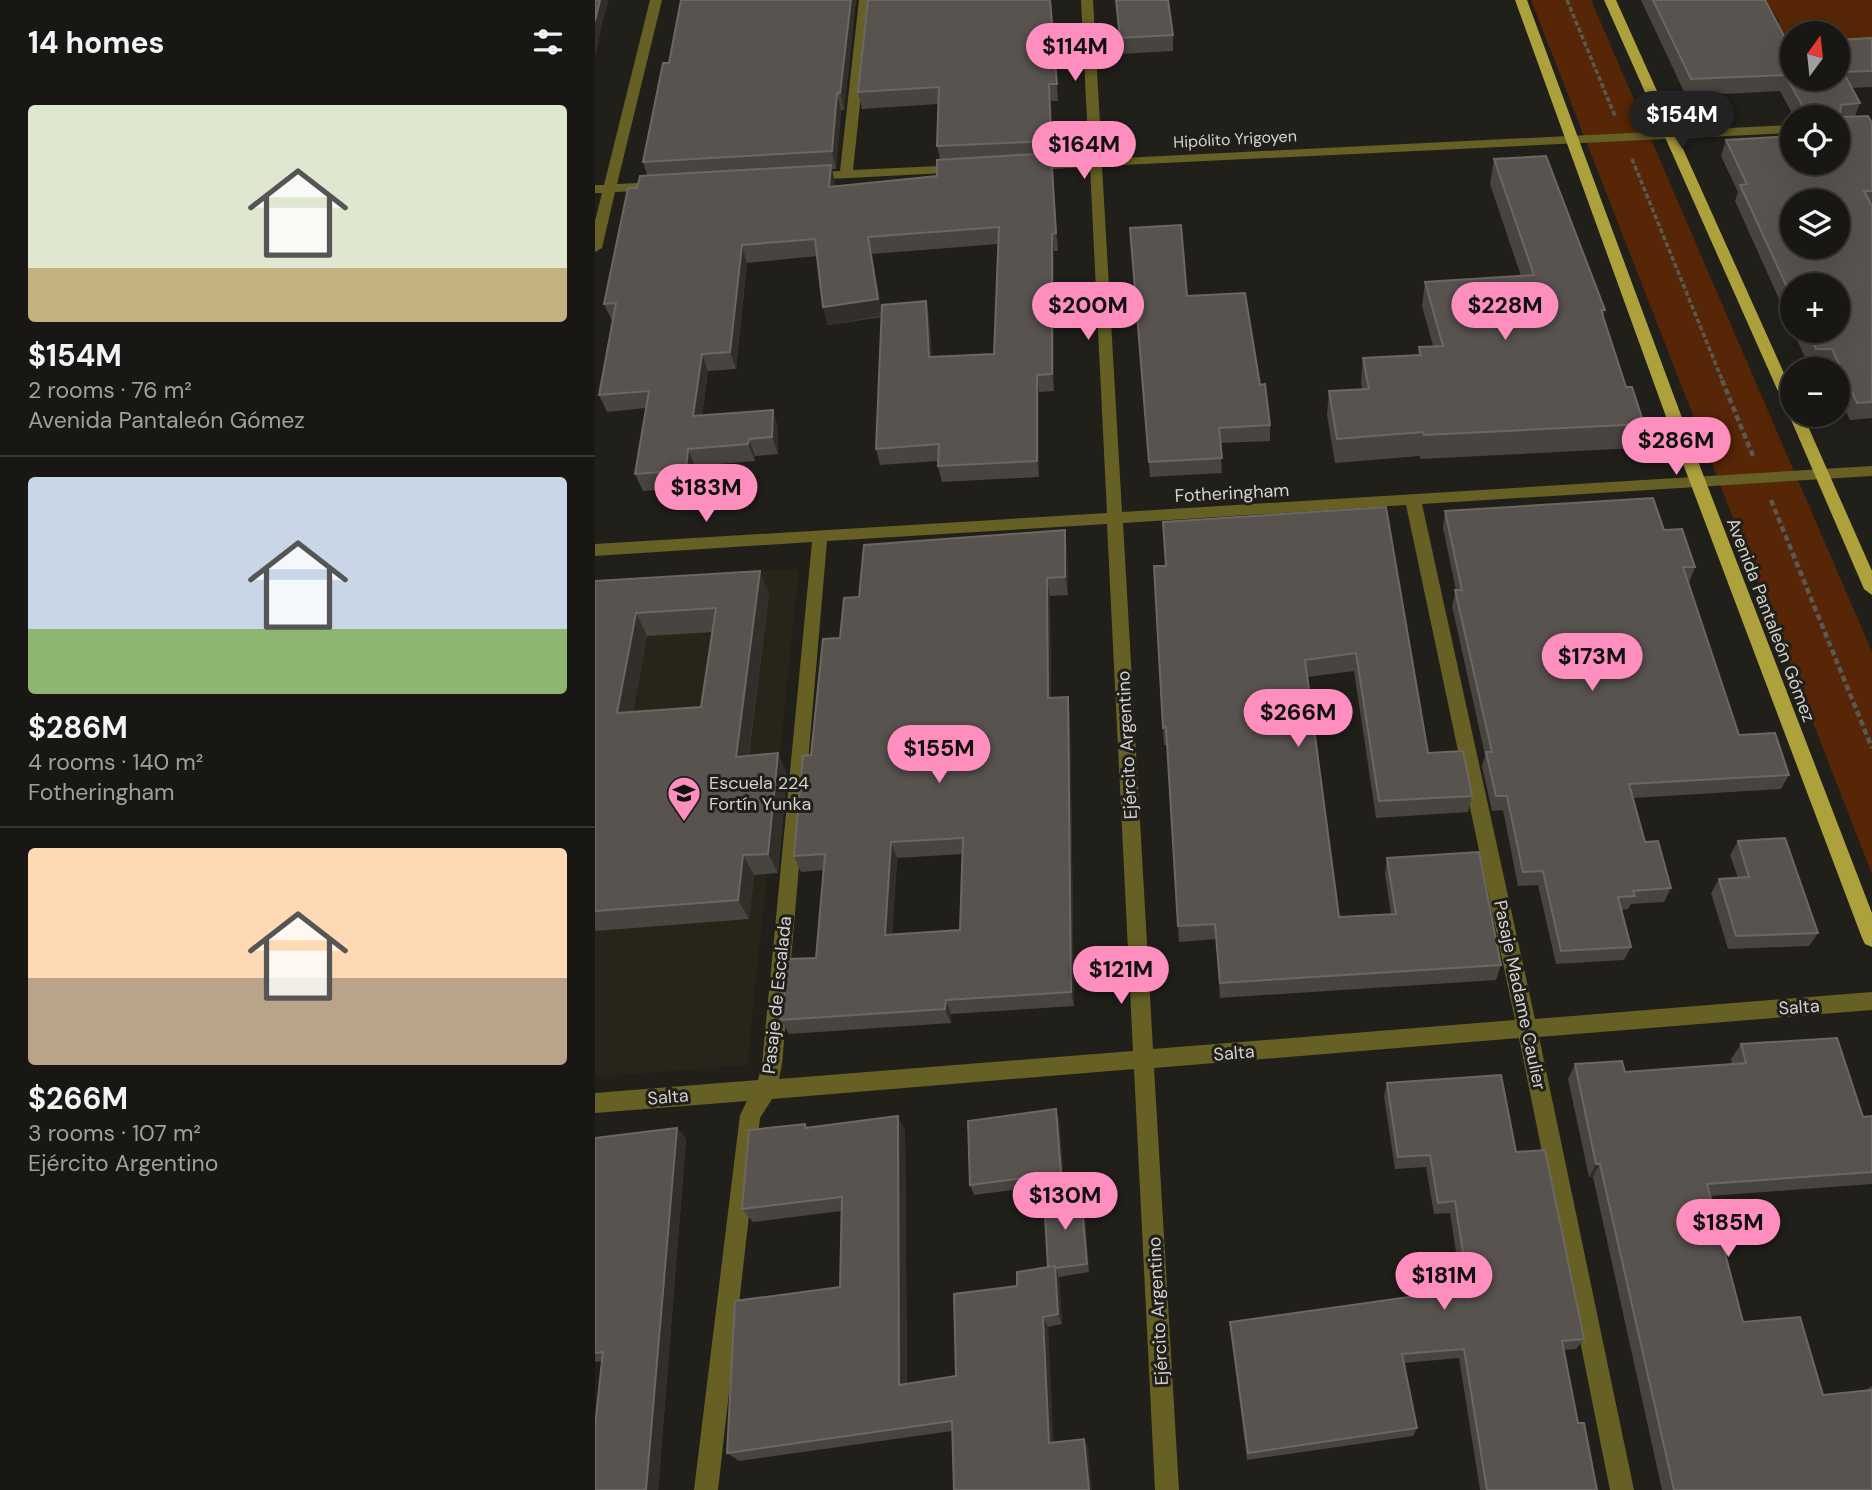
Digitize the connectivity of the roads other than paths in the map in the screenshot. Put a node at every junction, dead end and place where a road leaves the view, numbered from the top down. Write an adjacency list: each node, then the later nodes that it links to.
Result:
1 (656, 0): 15 (street)
2 (865, 0): 12 (street)
3 (1087, 0): 9 (street, Ejército Argentino)
4 (1521, 0): 8 (main road, Avenida Pantaleón Gómez)
5 (1610, 0): 7 (main road)
6 (1780, 130): 7 (street, Hipólito Yrigoyen)
7 (1668, 135): 8 (street, Hipólito Yrigoyen); 18 (main road)
8 (1571, 139): 9 (street, Hipólito Yrigoyen); 22 (main road, Avenida Pantaleón Gómez)
9 (1096, 164): 10 (street, Hipólito Yrigoyen); 24 (street, Ejército Argentino)
10 (1012, 167)
11 (971, 169): 12 (street)
12 (846, 174): 13 (street)
13 (790, 178)
14 (680, 184): 15 (street)
15 (611, 189): 16 (street); 17 (street)
16 (595, 190)
17 (595, 248)
18 (1780, 381)
19 (1801, 427): 21 (main road)
20 (1872, 471): 21 (street, Fotheringham)
21 (1822, 474): 22 (street, Fotheringham); 27 (main road)
22 (1699, 484): 23 (street, Fotheringham); 28 (main road, Avenida Pantaleón Gómez)
23 (1413, 501): 24 (street, Fotheringham); 30 (street, Pasaje Madame Caulier)
24 (1115, 519): 25 (street, Fotheringham); 31 (street, Ejército Argentino)
25 (820, 536): 26 (street, Fotheringham); 32 (street, Pasaje de Escalada)
26 (595, 550)
27 (1872, 589)
28 (1872, 938)
29 (1872, 1001): 30 (street, Salta)
30 (1527, 1028): 31 (street, Salta); 36 (street, Pasaje Madame Caulier)
31 (1144, 1060): 32 (street, Salta); 35 (street, Ejército Argentino)
32 (766, 1089): 33 (street, Salta); 34 (street, Pasaje de Escalada)
33 (595, 1103)
34 (706, 1490)
35 (1167, 1490)
36 (1622, 1490)

